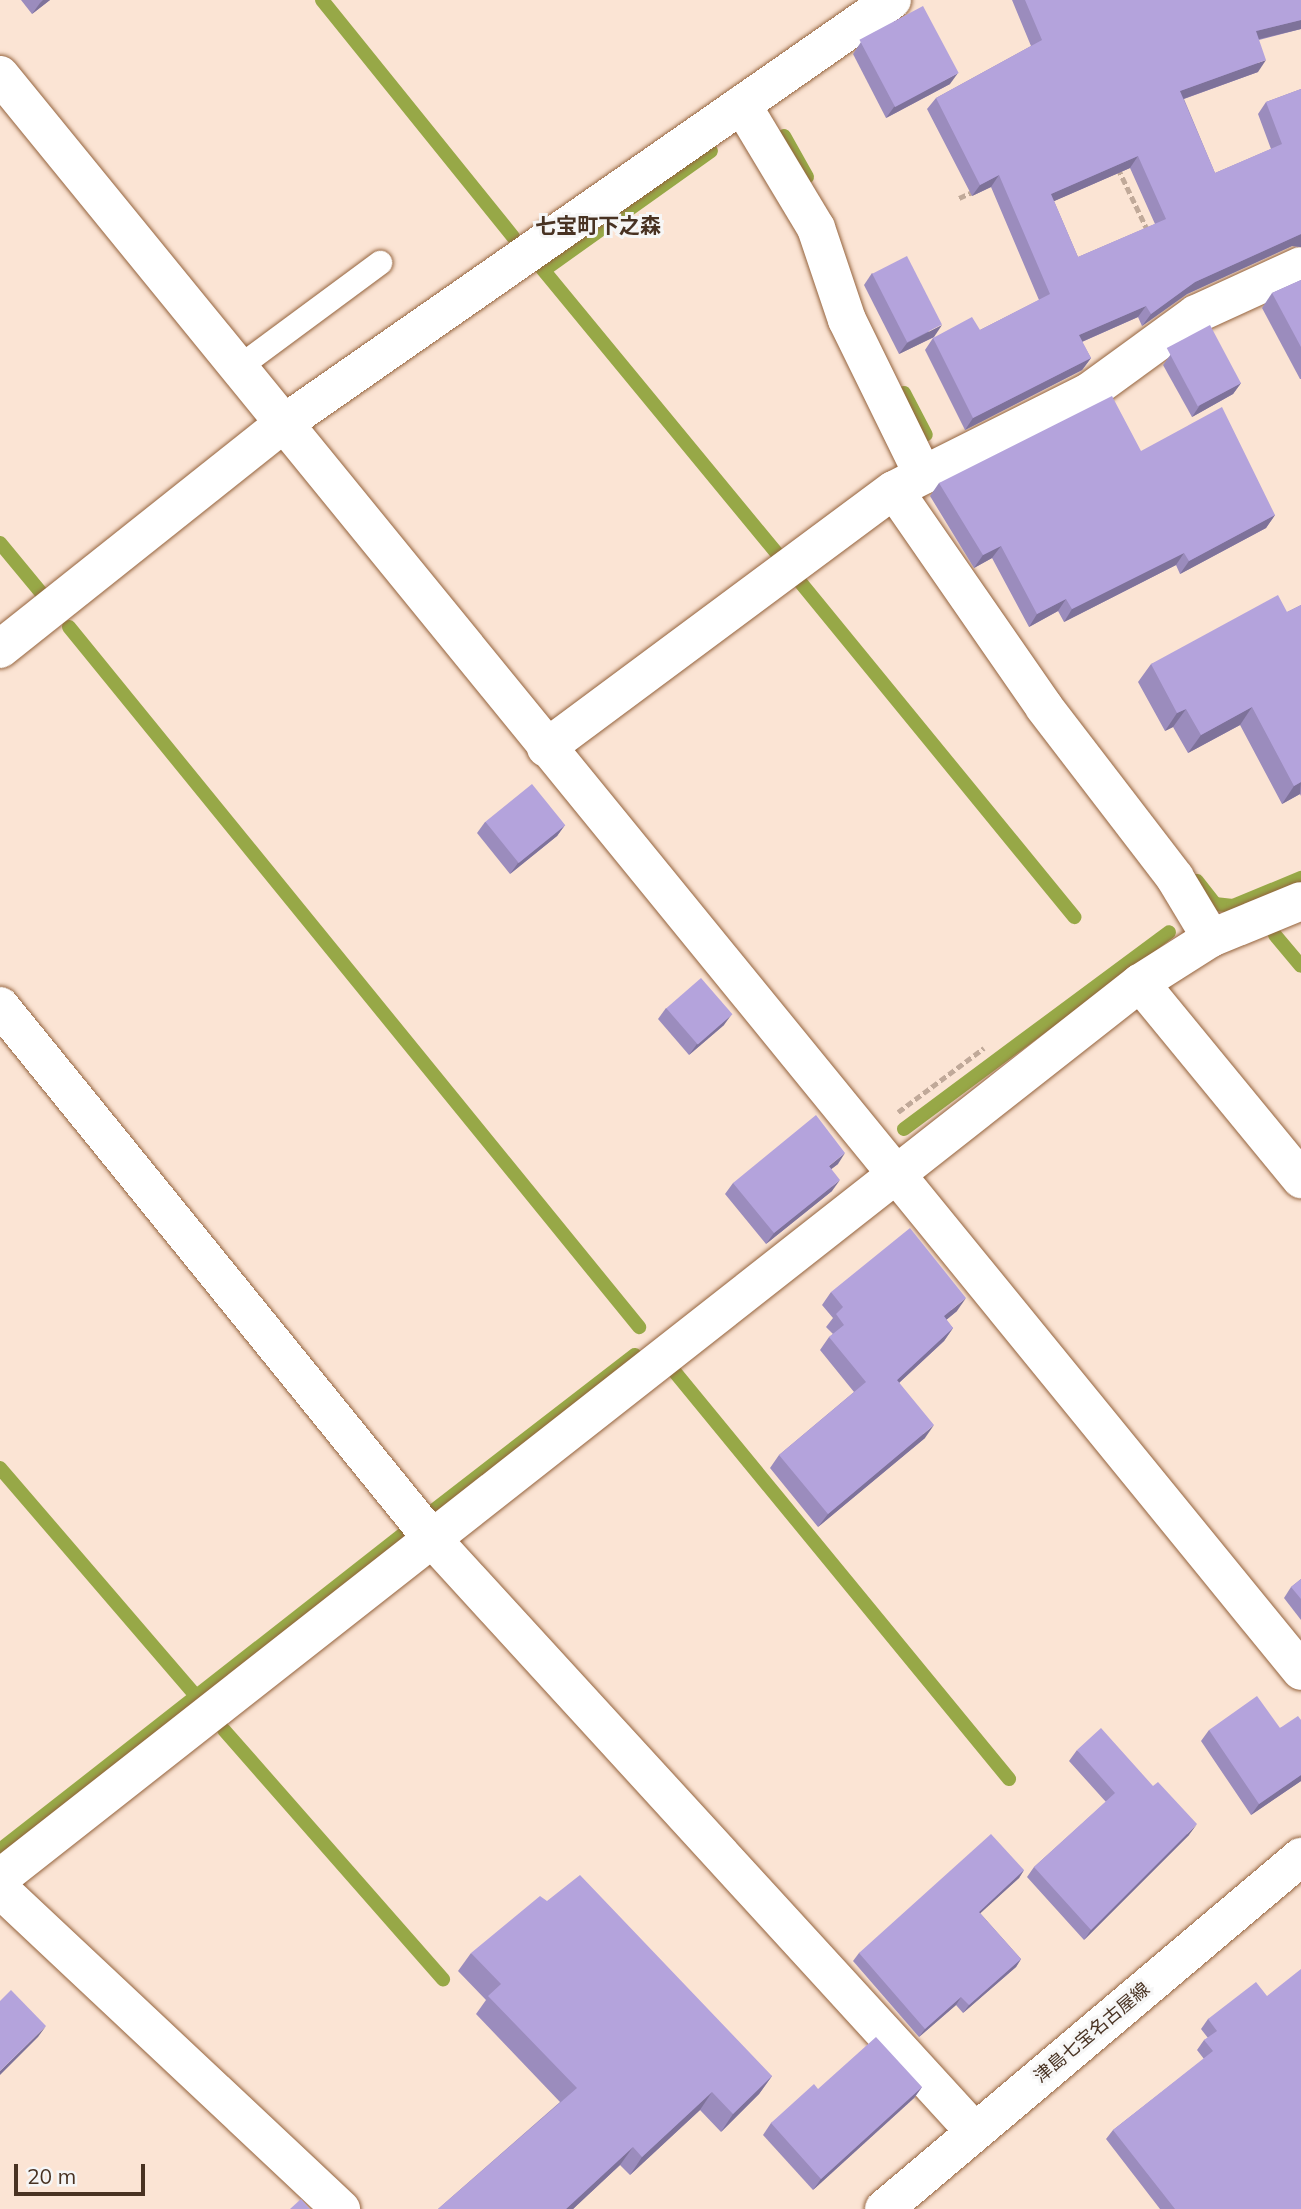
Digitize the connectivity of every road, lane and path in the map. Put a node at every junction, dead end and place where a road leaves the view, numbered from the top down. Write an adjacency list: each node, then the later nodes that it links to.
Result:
1 (892, 0): 3 (street)
2 (0, 75): 10 (street)
3 (742, 105): 11 (street); 12 (street)
4 (1114, 160): 7 (path)
5 (983, 187): 6 (path)
6 (959, 198)
7 (1155, 246)
8 (380, 263): 10 (lane)
9 (1301, 266): 12 (street)
10 (238, 368): 11 (street)
11 (283, 424): 13 (street); 14 (street)
12 (909, 482): 14 (street); 16 (street)
13 (0, 649)
14 (546, 748): 19 (street)
15 (1301, 901): 16 (street)
16 (1211, 938): 17 (street)
17 (1140, 983): 19 (street); 20 (street)
18 (0, 1006): 21 (street)
19 (898, 1174): 21 (street); 22 (street)
20 (1301, 1179)
21 (433, 1541): 24 (street); 26 (street)
22 (1301, 1671)
23 (1301, 1857): 26 (street, 津島七宝名古屋線)
24 (0, 1878)
25 (0, 1889): 27 (street)
26 (975, 2132): 28 (street, 津島七宝名古屋線)
27 (341, 2209)
28 (884, 2209)

